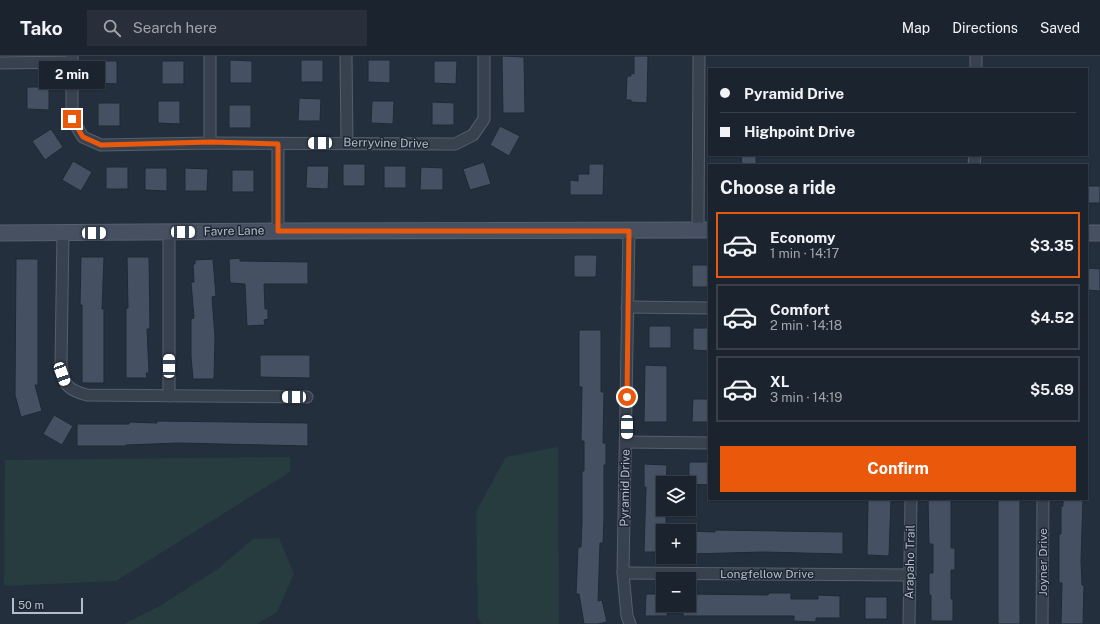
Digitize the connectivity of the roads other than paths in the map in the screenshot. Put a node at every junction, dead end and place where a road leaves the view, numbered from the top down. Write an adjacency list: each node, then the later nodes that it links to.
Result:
1 (210, 56): 9 (street)
2 (346, 56): 10 (street)
3 (484, 56): 10 (street, Berryvine Drive)
4 (699, 56): 12 (street)
5 (976, 56): 8 (street)
6 (72, 59): 7 (street); 9 (street, Berryvine Drive)
7 (0, 63)
8 (976, 68)
9 (210, 142): 11 (street, Berryvine Drive)
10 (347, 142): 11 (street, Berryvine Drive)
11 (278, 144): 13 (street)
12 (704, 230): 14 (street, Favre Lane)
13 (278, 231): 14 (street, Favre Lane); 15 (street, Favre Lane)
14 (629, 231): 20 (street, Pyramid Drive)
15 (169, 232): 16 (street, Favre Lane); 22 (street)
16 (63, 233): 19 (street, Favre Lane); 22 (street)
17 (1088, 233): 18 (street)
18 (1100, 233)
19 (0, 234)
20 (627, 307): 21 (street); 24 (street, Pyramid Drive)
21 (708, 308)
22 (169, 396): 23 (street)
23 (307, 397)
24 (626, 442): 25 (street); 28 (street, Pyramid Drive)
25 (708, 443)
26 (911, 500): 29 (street, Arapaho Trail)
27 (1043, 500): 32 (street, Joyner Drive)
28 (624, 573): 29 (street, Longfellow Drive); 30 (street, Pyramid Drive)
29 (910, 575): 31 (street, Arapaho Trail)
30 (630, 624)
31 (910, 624)
32 (1042, 624)

